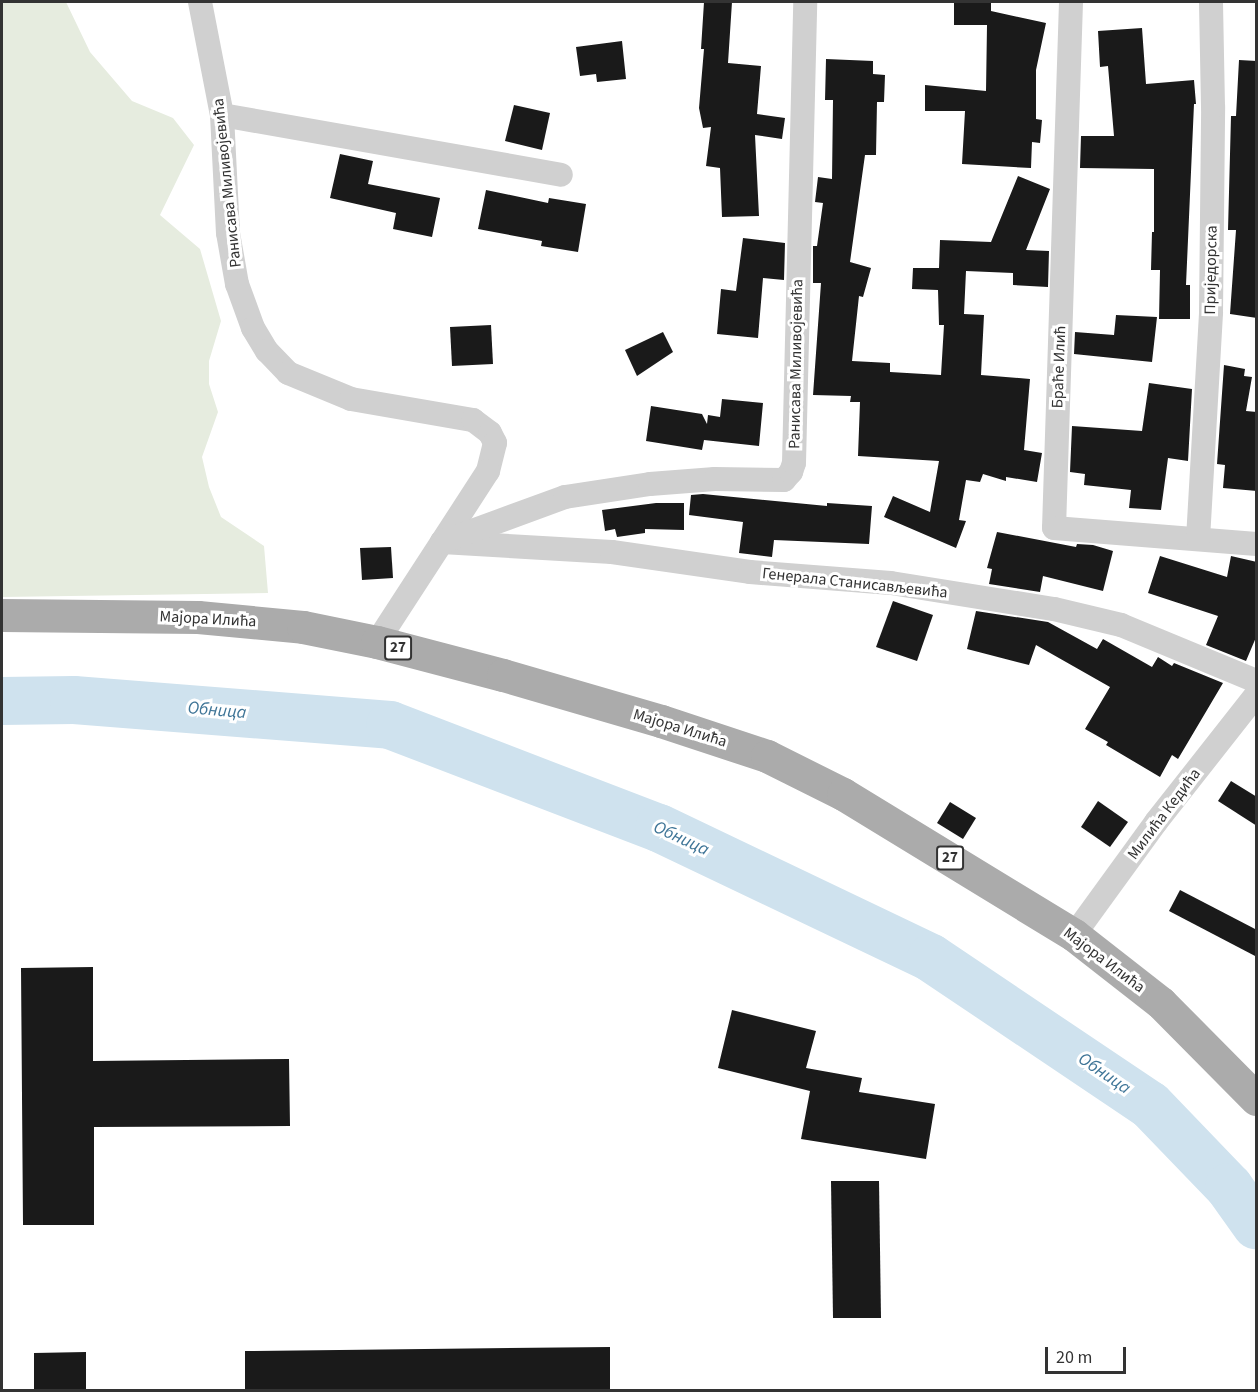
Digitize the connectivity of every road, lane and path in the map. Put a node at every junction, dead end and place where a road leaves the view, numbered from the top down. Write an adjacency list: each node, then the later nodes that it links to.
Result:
1 (200, 2): 5 (street, Ранисава Миливојевића)
2 (805, 2): 8 (street, Ранисава Миливојевића)
3 (1071, 2): 7 (street, Браће Илић)
4 (1211, 2): 7 (street, Приједорска)
5 (222, 116): 6 (street); 8 (street, Ранисава Миливојевића)
6 (561, 175)
7 (1198, 539): 9 (street, Браће Илић)
8 (442, 542): 11 (street, Ранисава Миливојевића); 12 (street, Генерала Станисављевића)
9 (1257, 544)
10 (2, 615): 11 (main road, Мајора Илића / 27)
11 (377, 642): 14 (main road, Мајора Илића / 27)
12 (1257, 681)
13 (1257, 695): 14 (street, Милића Кедића)
14 (1074, 935): 15 (main road, Мајора Илића / 27)
15 (1257, 1099)

